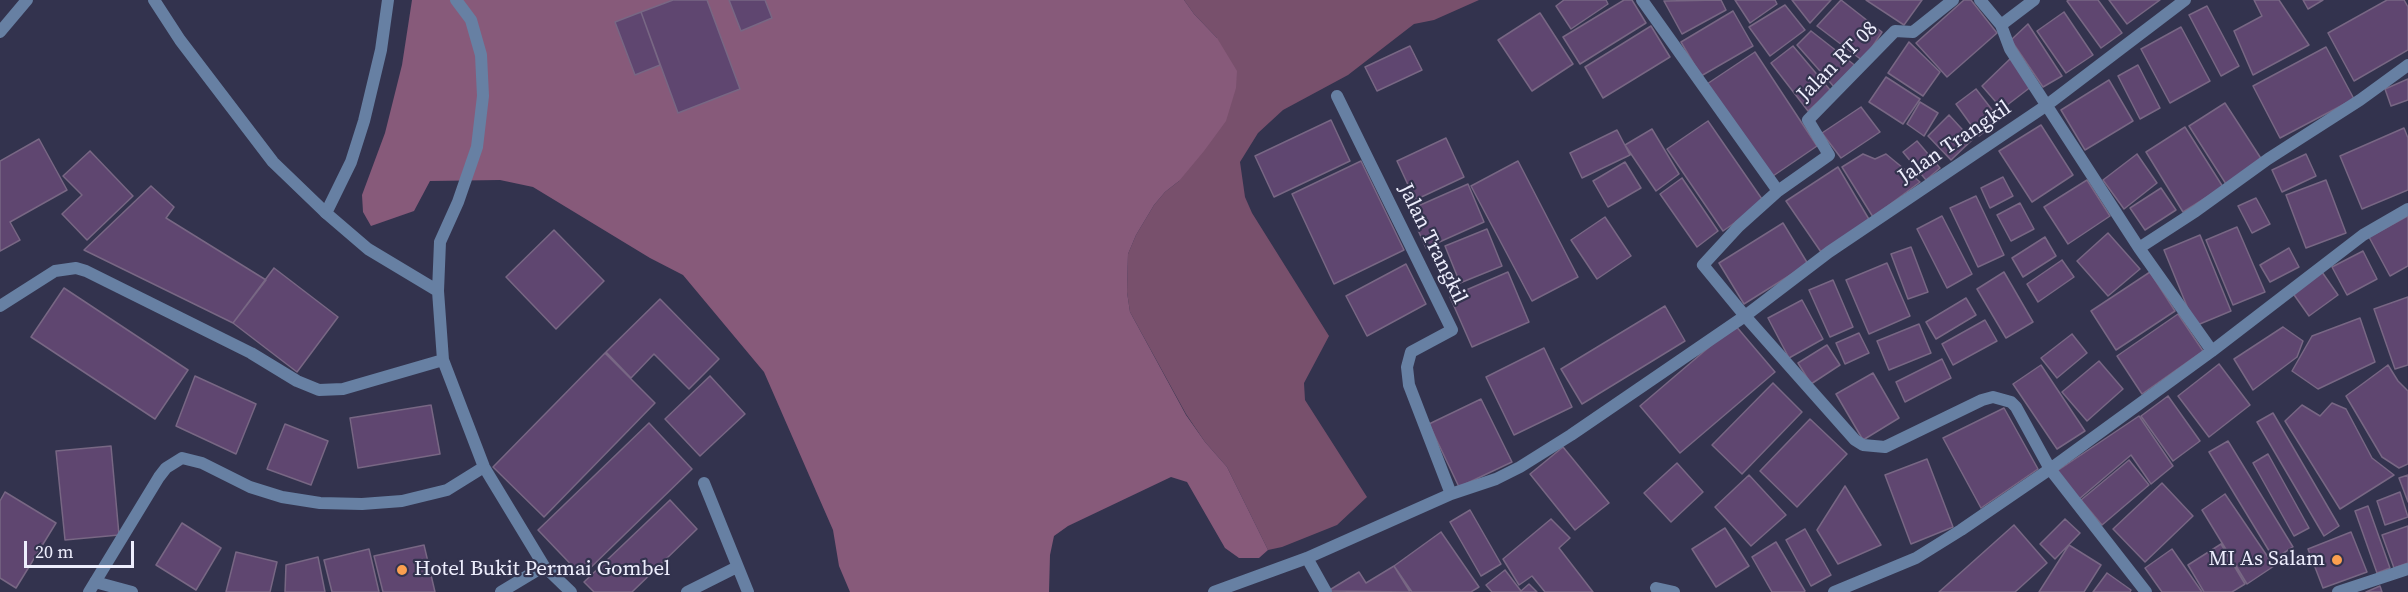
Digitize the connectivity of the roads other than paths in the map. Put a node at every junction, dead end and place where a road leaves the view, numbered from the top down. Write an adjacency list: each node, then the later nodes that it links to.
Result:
1 (27, 0): 11 (street)
2 (154, 0): 17 (street)
3 (388, 0): 17 (street)
4 (456, 0): 19 (street)
5 (1641, 0): 15 (street)
6 (1953, 0): 15 (street, Jalan RT 08)
7 (1980, 0): 10 (street)
8 (2034, 0): 10 (street)
9 (2185, 0): 14 (street, Jalan Trangkil)
10 (2001, 25): 14 (street)
11 (0, 32)
12 (2408, 65): 18 (street)
13 (1338, 96): 27 (street, Jalan Trangkil)
14 (2047, 105): 18 (street); 21 (street, Jalan Trangkil)
15 (1778, 191): 21 (street, Jalan RT 08)
16 (2408, 209): 22 (street)
17 (326, 213): 19 (street)
18 (2139, 248): 22 (street)
19 (438, 291): 23 (street)
20 (0, 306): 23 (street)
21 (1745, 316): 25 (street); 27 (street, Jalan Trangkil)
22 (2212, 351): 25 (street)
23 (443, 360): 24 (street)
24 (484, 467): 29 (street); 32 (street)
25 (2050, 470): 42 (street); 43 (street)
26 (704, 483): 30 (street)
27 (1451, 494): 28 (street, Jalan Trangkil)
28 (1307, 558): 39 (street, Jalan Trangkil); 40 (street)
29 (544, 566): 35 (street); 36 (street)
30 (737, 567): 37 (street); 38 (street)
31 (2408, 569): 44 (street)
32 (92, 587): 34 (street)
33 (1656, 588): 41 (street)
34 (132, 592)
35 (501, 592)
36 (571, 592)
37 (687, 592)
38 (748, 592)
39 (1214, 592)
40 (1326, 592)
41 (1674, 592)
42 (1834, 592)
43 (2146, 592)
44 (2338, 592)

